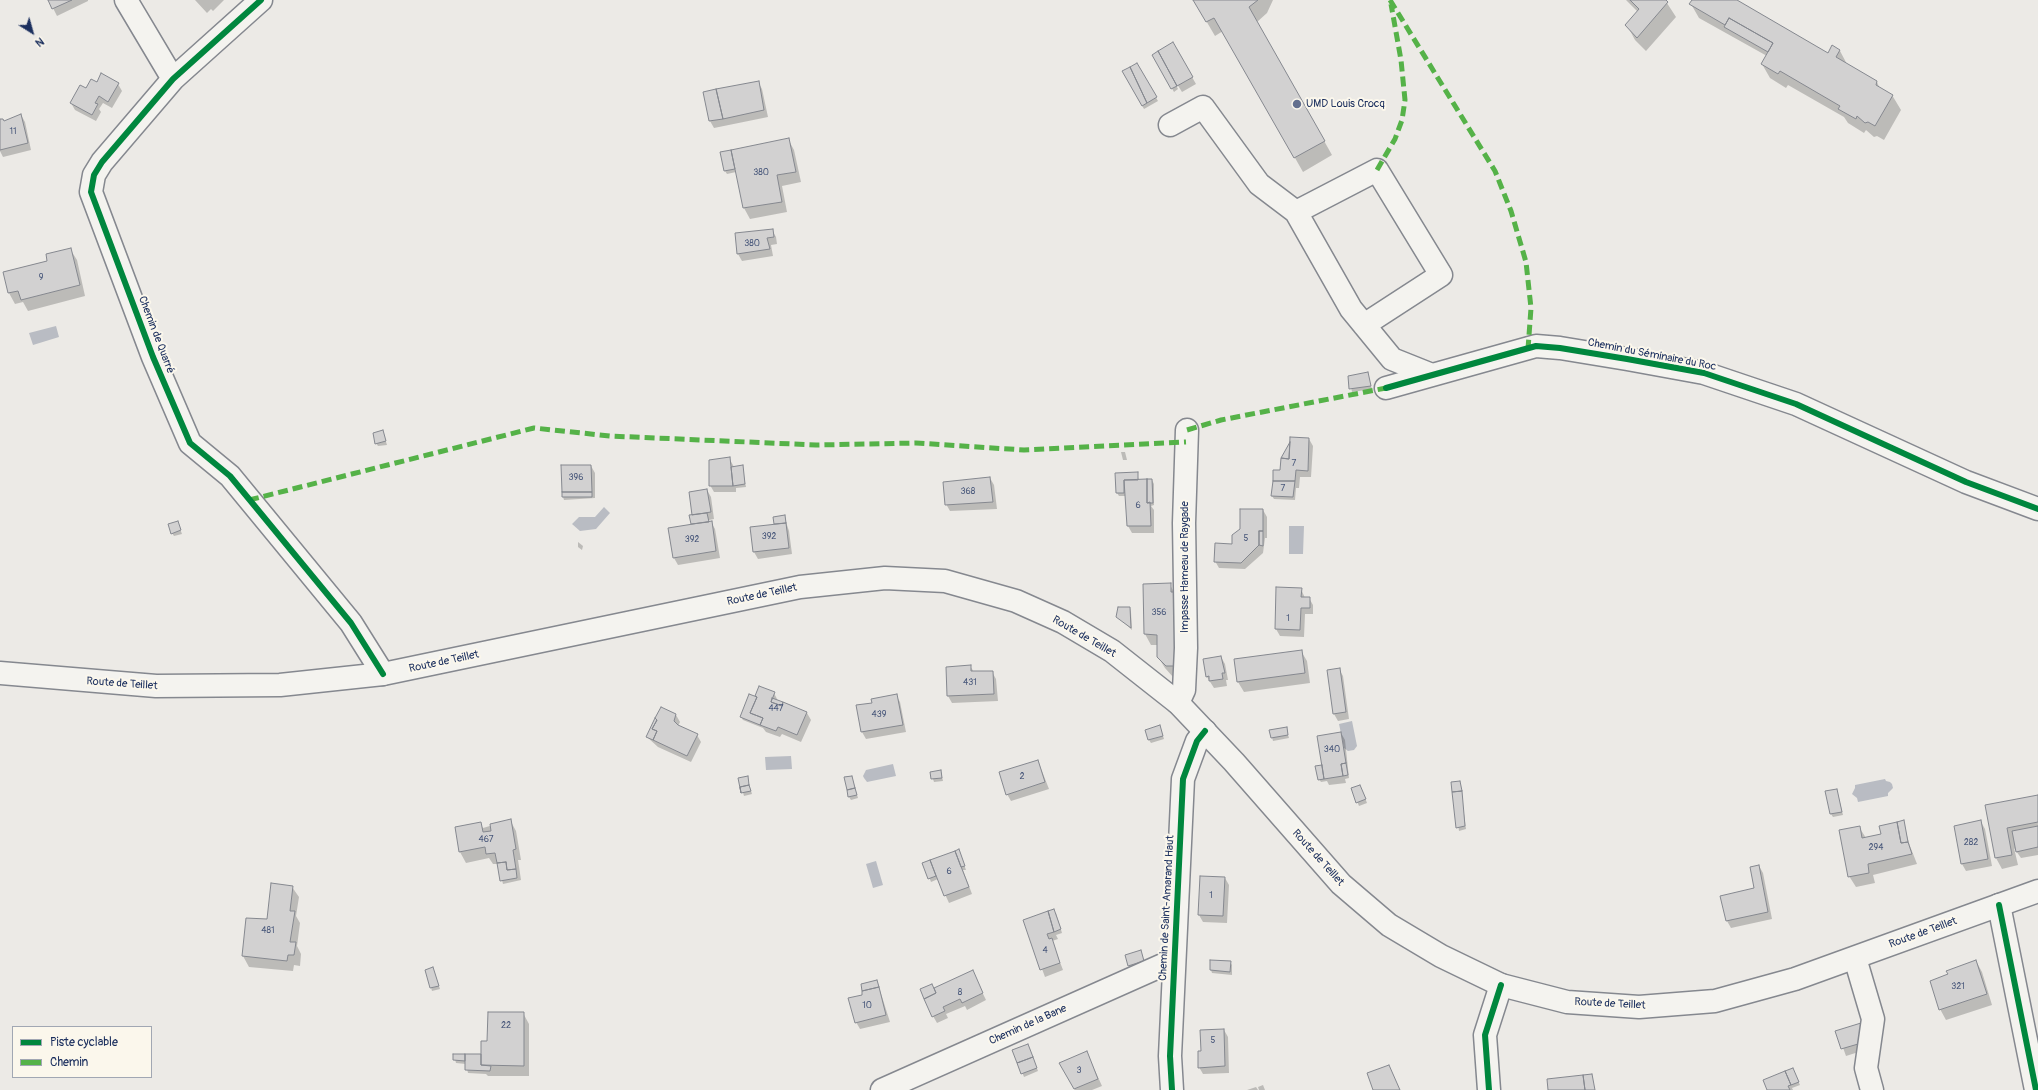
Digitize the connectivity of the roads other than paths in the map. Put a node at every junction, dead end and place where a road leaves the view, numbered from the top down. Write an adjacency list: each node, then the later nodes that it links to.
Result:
1 (126, 0): 3 (street)
2 (261, 0): 3 (street, Chemin de Quarré)
3 (173, 79): 12 (street, Chemin de Quarré)
4 (1170, 125): 5 (street)
5 (1296, 212): 6 (street); 6 (street)
6 (1364, 325): 7 (street)
7 (1432, 375): 8 (street, Chemin du Séminaire du Roc); 10 (street, Chemin du Séminaire du Roc)
8 (1386, 388)
9 (1187, 430): 13 (street, Impasse Hameau de Raygade)
10 (2038, 509)
11 (0, 674): 12 (street, Route de Teillet)
12 (383, 674): 13 (street, Route de Teillet)
13 (1178, 703): 14 (street, Route de Teillet)
14 (1205, 731): 18 (street, Chemin de Saint-Amarand Haut); 19 (street, Route de Teillet)
15 (2038, 891): 16 (street, Route de Teillet)
16 (1999, 906): 17 (street, Route de Teillet); 24 (street)
17 (1855, 958): 19 (street, Route de Teillet); 23 (street)
18 (1174, 960): 20 (street, Chemin de la Bane); 21 (street, Chemin de Saint-Amarand Haut)
19 (1501, 985): 22 (street)
20 (882, 1090)
21 (1172, 1090)
22 (1489, 1090)
23 (1872, 1090)
24 (2036, 1090)

